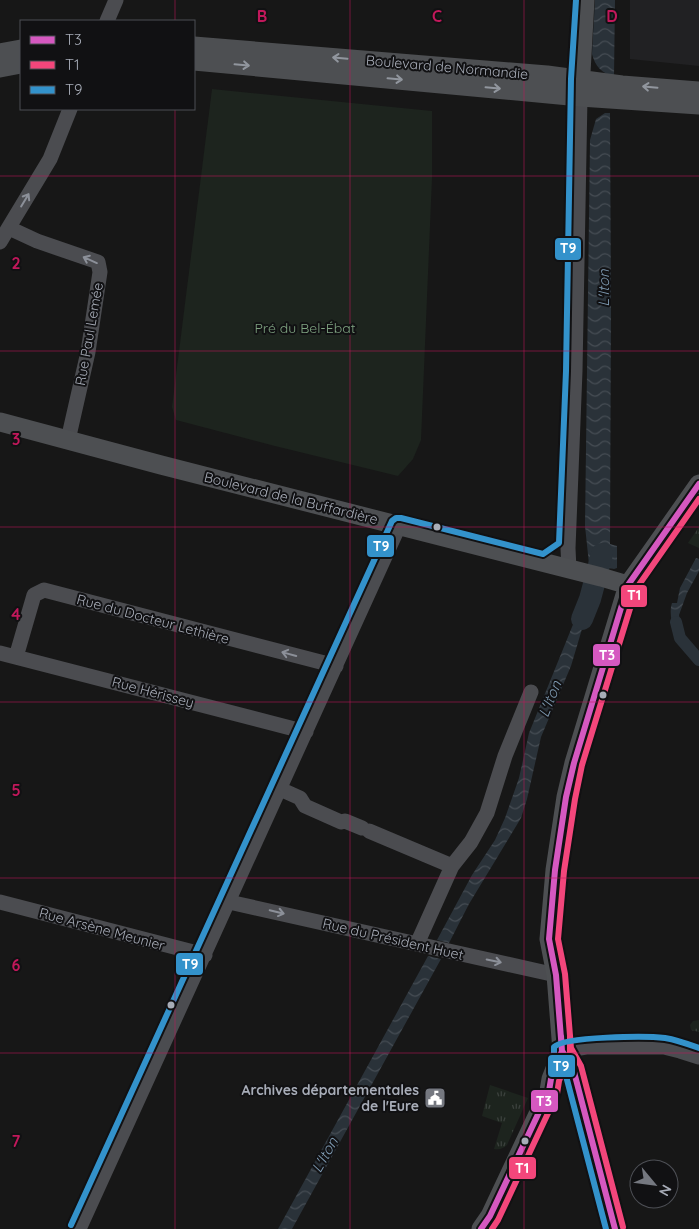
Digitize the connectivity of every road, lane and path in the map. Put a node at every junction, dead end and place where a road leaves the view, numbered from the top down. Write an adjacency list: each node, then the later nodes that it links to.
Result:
1 (116, 0): 3 (street)
2 (586, 0): 10 (main road)
3 (107, 20)
4 (195, 46): 10 (main road, Boulevard de Normandie, one-way to 4)
5 (20, 49): 6 (main road)
6 (0, 53)
7 (195, 61): 10 (main road, Boulevard de Normandie, one-way to 10)
8 (20, 64): 9 (main road)
9 (0, 68)
10 (580, 88): 11 (main road, Boulevard de Normandie, one-way to 10); 12 (main road, Boulevard de Normandie); 21 (street)
11 (699, 91)
12 (699, 105)
13 (70, 110): 14 (street, one-way to 13)
14 (9, 228): 15 (street); 17 (street, Rue Paul Lemée, one-way to 14)
15 (0, 242)
16 (0, 422): 17 (main road, Boulevard de la Buffardière)
17 (68, 440): 20 (main road, Boulevard de la Buffardière)
18 (699, 484): 24 (main road)
19 (699, 506): 24 (main road)
20 (399, 526): 22 (main road, Boulevard de la Buffardière); 27 (street)
21 (568, 548): 22 (street); 23 (street)
22 (545, 563): 23 (main road, Boulevard de la Buffardière)
23 (585, 573): 24 (main road, Boulevard de la Buffardière)
24 (634, 589): 36 (main road)
25 (0, 653): 26 (street, Rue Hérissey)
26 (16, 657): 27 (street, Rue du Docteur Lethière, one-way to 26); 29 (street, Rue Hérissey)
27 (336, 666): 29 (street)
28 (531, 692): 31 (street)
29 (306, 732): 30 (street)
30 (280, 789): 31 (street); 33 (street)
31 (452, 866): 34 (street)
32 (0, 902): 35 (street, Rue Arsène Meunier)
33 (229, 902): 34 (street, Rue du Président Huet, one-way to 34); 35 (street)
34 (431, 947): 36 (street, Rue du Président Huet, one-way to 36)
35 (205, 955): 41 (street)
36 (556, 975): 37 (main road)
37 (562, 1051): 38 (street); 39 (main road); 40 (main road)
38 (699, 1057)
39 (577, 1089): 40 (main road); 43 (main road)
40 (549, 1091): 42 (main road)
41 (79, 1229)
42 (482, 1229)
43 (615, 1229)

